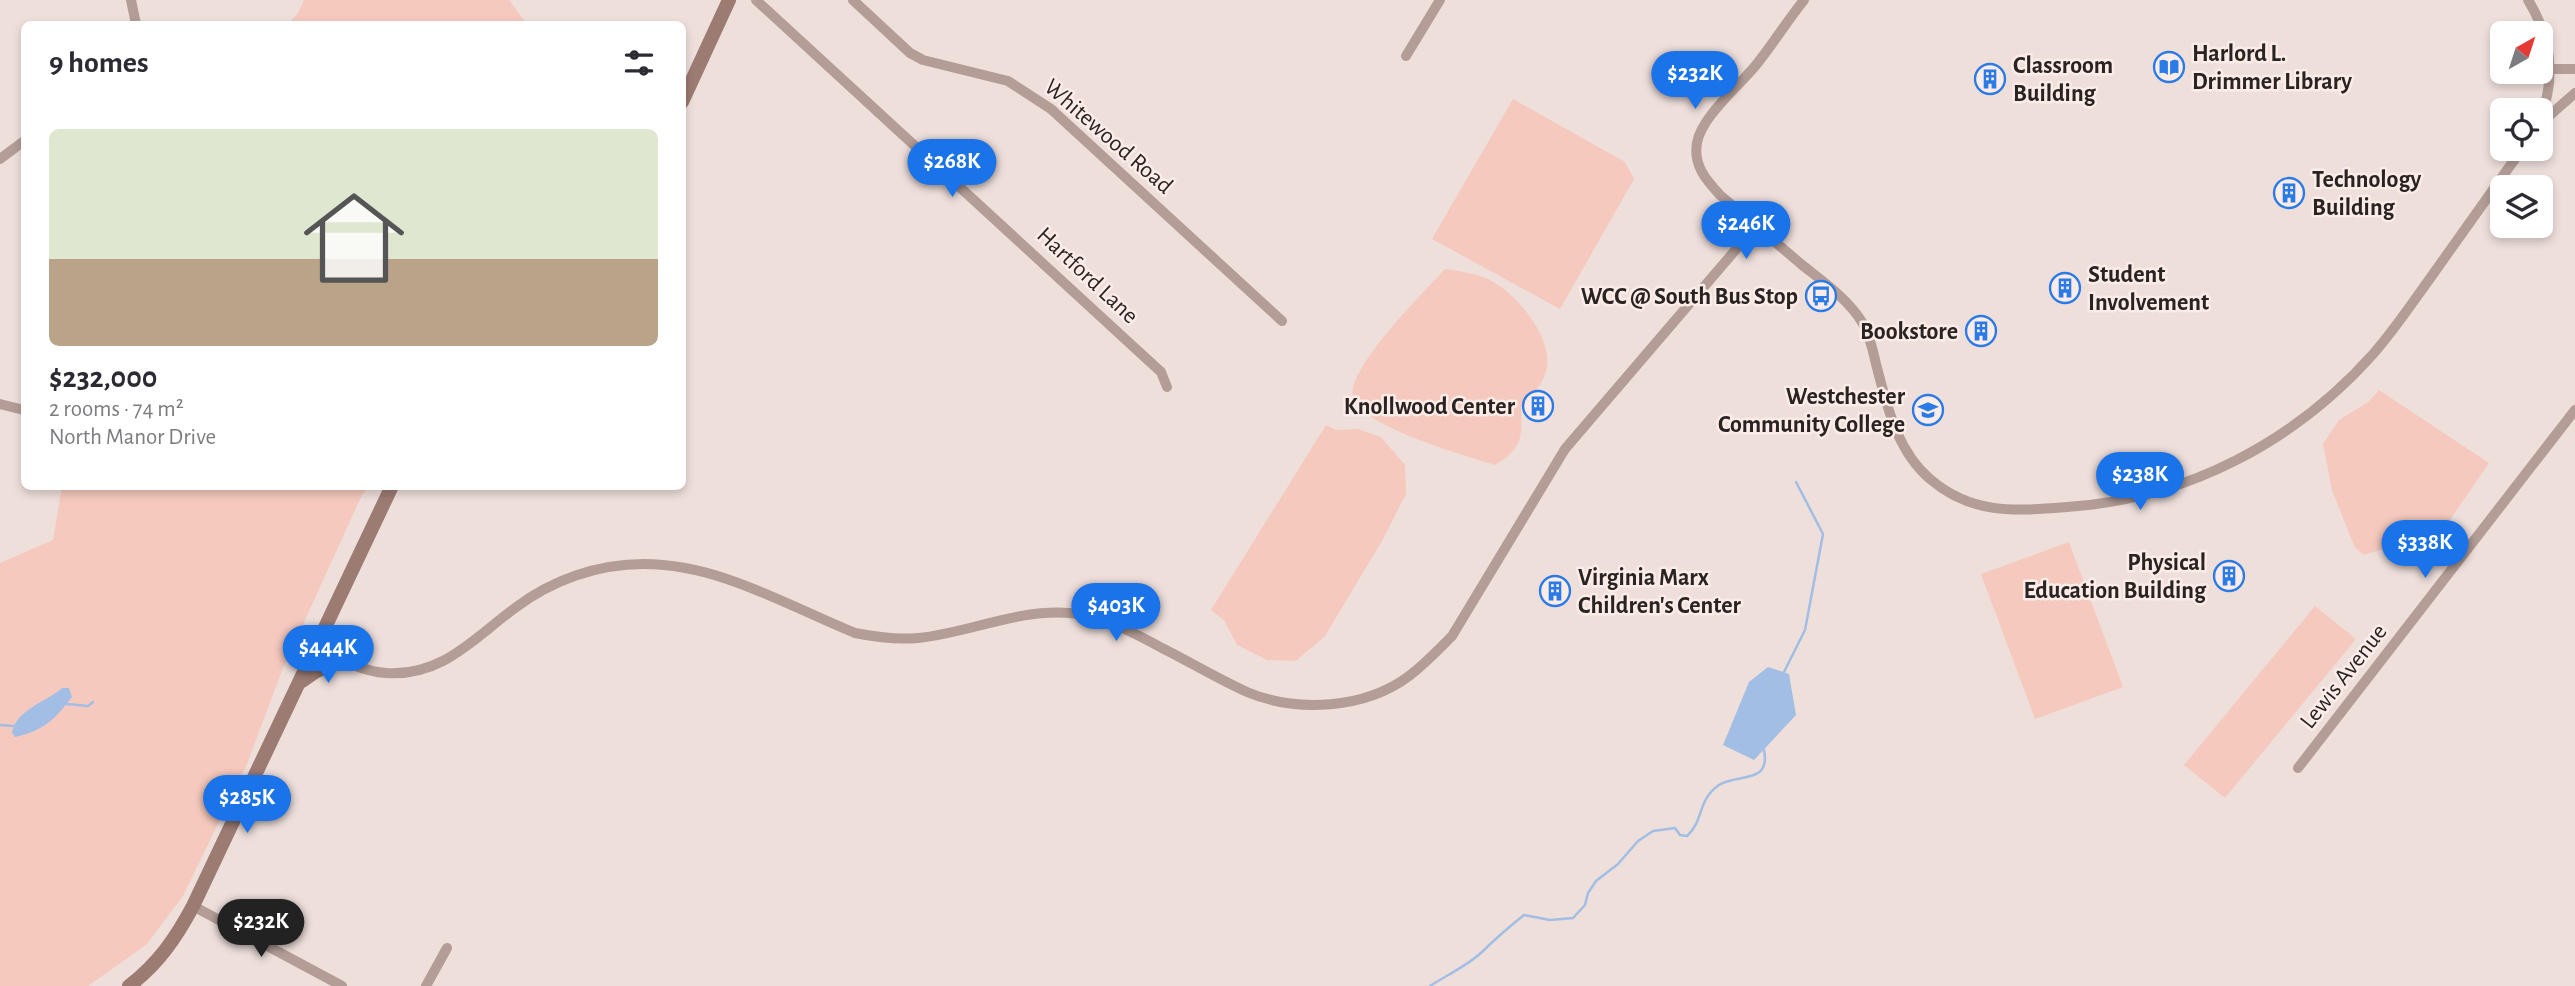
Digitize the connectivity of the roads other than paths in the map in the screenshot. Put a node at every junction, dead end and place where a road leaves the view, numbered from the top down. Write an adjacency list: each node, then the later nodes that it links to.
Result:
1 (131, 0): 8 (street)
2 (729, 0): 13 (main road)
3 (755, 0): 21 (street, Hartford Lane)
4 (853, 0): 20 (street, Whitewood Road)
5 (1440, 0): 10 (street)
6 (1804, 0): 19 (street)
7 (2528, 0): 9 (street)
8 (135, 21)
9 (2539, 21)
10 (1406, 56)
11 (2553, 69): 12 (street)
12 (2575, 69)
13 (686, 93)
14 (2575, 93): 15 (street)
15 (2553, 110)
16 (21, 143): 17 (street)
17 (0, 159)
18 (2513, 161): 19 (street)
19 (1756, 226): 27 (street)
20 (1282, 321)
21 (1167, 387)
22 (0, 404): 23 (street)
23 (21, 409)
24 (2575, 410): 29 (street, Lewis Avenue)
25 (390, 490): 26 (main road)
26 (317, 647): 27 (street); 28 (main road)
27 (341, 660): 28 (main road)
28 (300, 682): 30 (main road)
29 (2298, 768)
30 (193, 906): 32 (main road); 33 (street)
31 (447, 947): 34 (street)
32 (129, 986)
33 (342, 986)
34 (426, 986)

